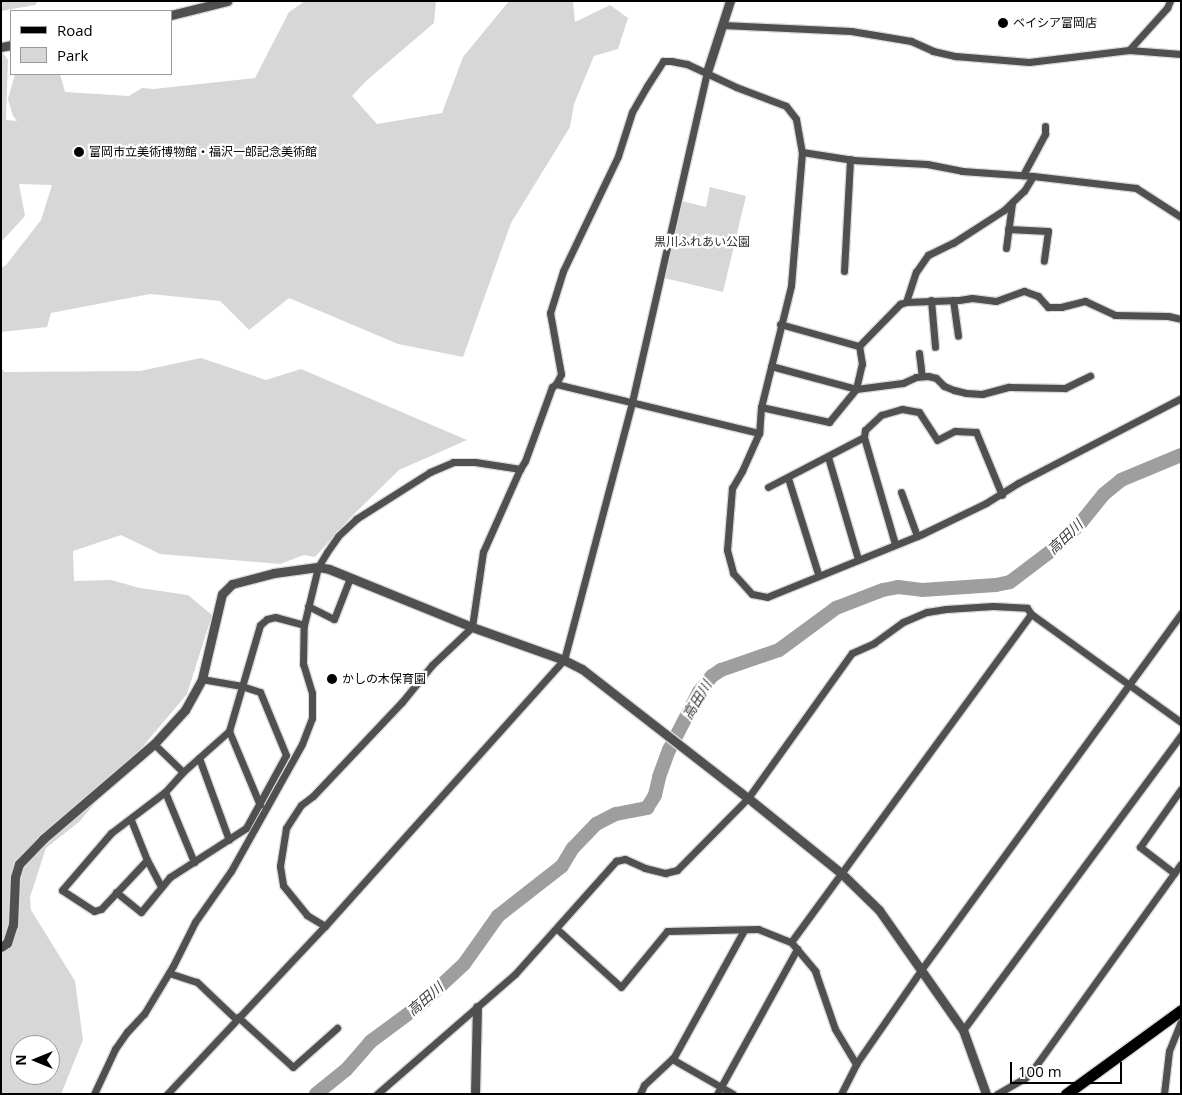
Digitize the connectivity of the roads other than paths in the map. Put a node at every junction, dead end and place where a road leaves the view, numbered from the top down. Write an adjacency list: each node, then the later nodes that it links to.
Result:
1 (227, 1): 4 (street)
2 (730, 1): 5 (street)
3 (1170, 1): 6 (street)
4 (172, 15)
5 (723, 25): 6 (street); 8 (street)
6 (1129, 50): 7 (street)
7 (1181, 54)
8 (707, 72): 10 (street); 32 (street); 35 (street)
9 (1046, 126): 12 (street)
10 (802, 152): 11 (street); 24 (street)
11 (850, 159): 12 (street); 19 (street)
12 (1023, 175): 13 (street)
13 (1034, 176): 14 (street); 15 (street)
14 (1012, 202): 16 (street); 22 (street)
15 (1181, 216)
16 (1008, 229): 17 (street); 18 (street)
17 (1006, 248)
18 (1044, 261)
19 (844, 271)
20 (931, 300): 21 (street); 22 (street); 27 (street)
21 (954, 300): 23 (street); 25 (street)
22 (906, 302): 26 (street)
23 (1181, 319)
24 (780, 324): 26 (street); 29 (street)
25 (958, 336)
26 (859, 346): 33 (street)
27 (935, 347)
28 (919, 353): 30 (street)
29 (772, 366): 33 (street); 36 (street)
30 (922, 376): 31 (street); 33 (street)
31 (1090, 376)
32 (556, 384): 35 (street); 40 (street)
33 (856, 389): 36 (street)
34 (1181, 398): 44 (street)
35 (632, 402): 37 (street); 56 (street)
36 (761, 407): 37 (street)
37 (759, 433): 49 (street)
38 (864, 437): 39 (street); 44 (street); 46 (street)
39 (828, 457): 41 (street); 47 (street)
40 (520, 469): 48 (street); 55 (street)
41 (788, 478): 42 (street); 49 (street)
42 (768, 487)
43 (901, 492): 45 (street)
44 (1002, 495): 45 (street)
45 (917, 536): 46 (street)
46 (896, 544): 47 (street)
47 (858, 559): 49 (street)
48 (318, 567): 50 (street); 51 (street); 57 (street)
49 (818, 574)
50 (350, 578): 51 (street); 55 (street)
51 (308, 606): 54 (street)
52 (1181, 613): 58 (street)
53 (1031, 614): 58 (street); 68 (street); 75 (street)
54 (304, 624): 59 (street); 86 (street)
55 (472, 627): 56 (street); 79 (street)
56 (564, 660): 68 (street); 79 (street)
57 (202, 679): 59 (street); 63 (street)
58 (1129, 685): 60 (street); 85 (street)
59 (242, 686): 61 (street); 69 (street)
60 (1181, 722)
61 (229, 731): 64 (street); 69 (street)
62 (1181, 735): 92 (street)
63 (154, 744): 65 (street); 83 (street)
64 (199, 758): 65 (street); 71 (street)
65 (183, 772): 67 (street)
66 (1181, 790): 76 (street)
67 (164, 792): 70 (street); 73 (street)
68 (748, 798): 75 (street); 80 (street)
69 (260, 805): 71 (street)
70 (131, 820): 72 (street); 78 (street)
71 (229, 840): 73 (street)
72 (147, 860): 77 (street); 78 (street)
73 (194, 862): 77 (street)
74 (1181, 864): 76 (street)
75 (841, 873): 82 (street); 85 (street)
76 (1174, 874): 104 (street)
77 (161, 886): 78 (street)
78 (116, 892)
79 (325, 926): 89 (street)
80 (557, 929): 81 (street); 87 (street)
81 (744, 930): 82 (street); 93 (street)
82 (791, 942): 84 (street)
83 (1, 947)
84 (797, 949): 94 (street); 95 (street)
85 (921, 970): 92 (street); 94 (street)
86 (169, 973): 89 (street); 96 (street)
87 (476, 1007): 98 (street); 99 (street)
88 (1181, 1010): 105 (main road)
89 (237, 1018): 91 (street); 97 (street)
90 (1181, 1022): 106 (street)
91 (337, 1028)
92 (963, 1030): 103 (street)
93 (672, 1059): 95 (street); 100 (street)
94 (856, 1064): 102 (street)
95 (719, 1090): 101 (street)
96 (94, 1094)
97 (167, 1094)
98 (377, 1094)
99 (476, 1094)
100 (640, 1094)
101 (733, 1094)
102 (841, 1094)
103 (986, 1094)
104 (997, 1094)
105 (1066, 1094)
106 (1164, 1094)

